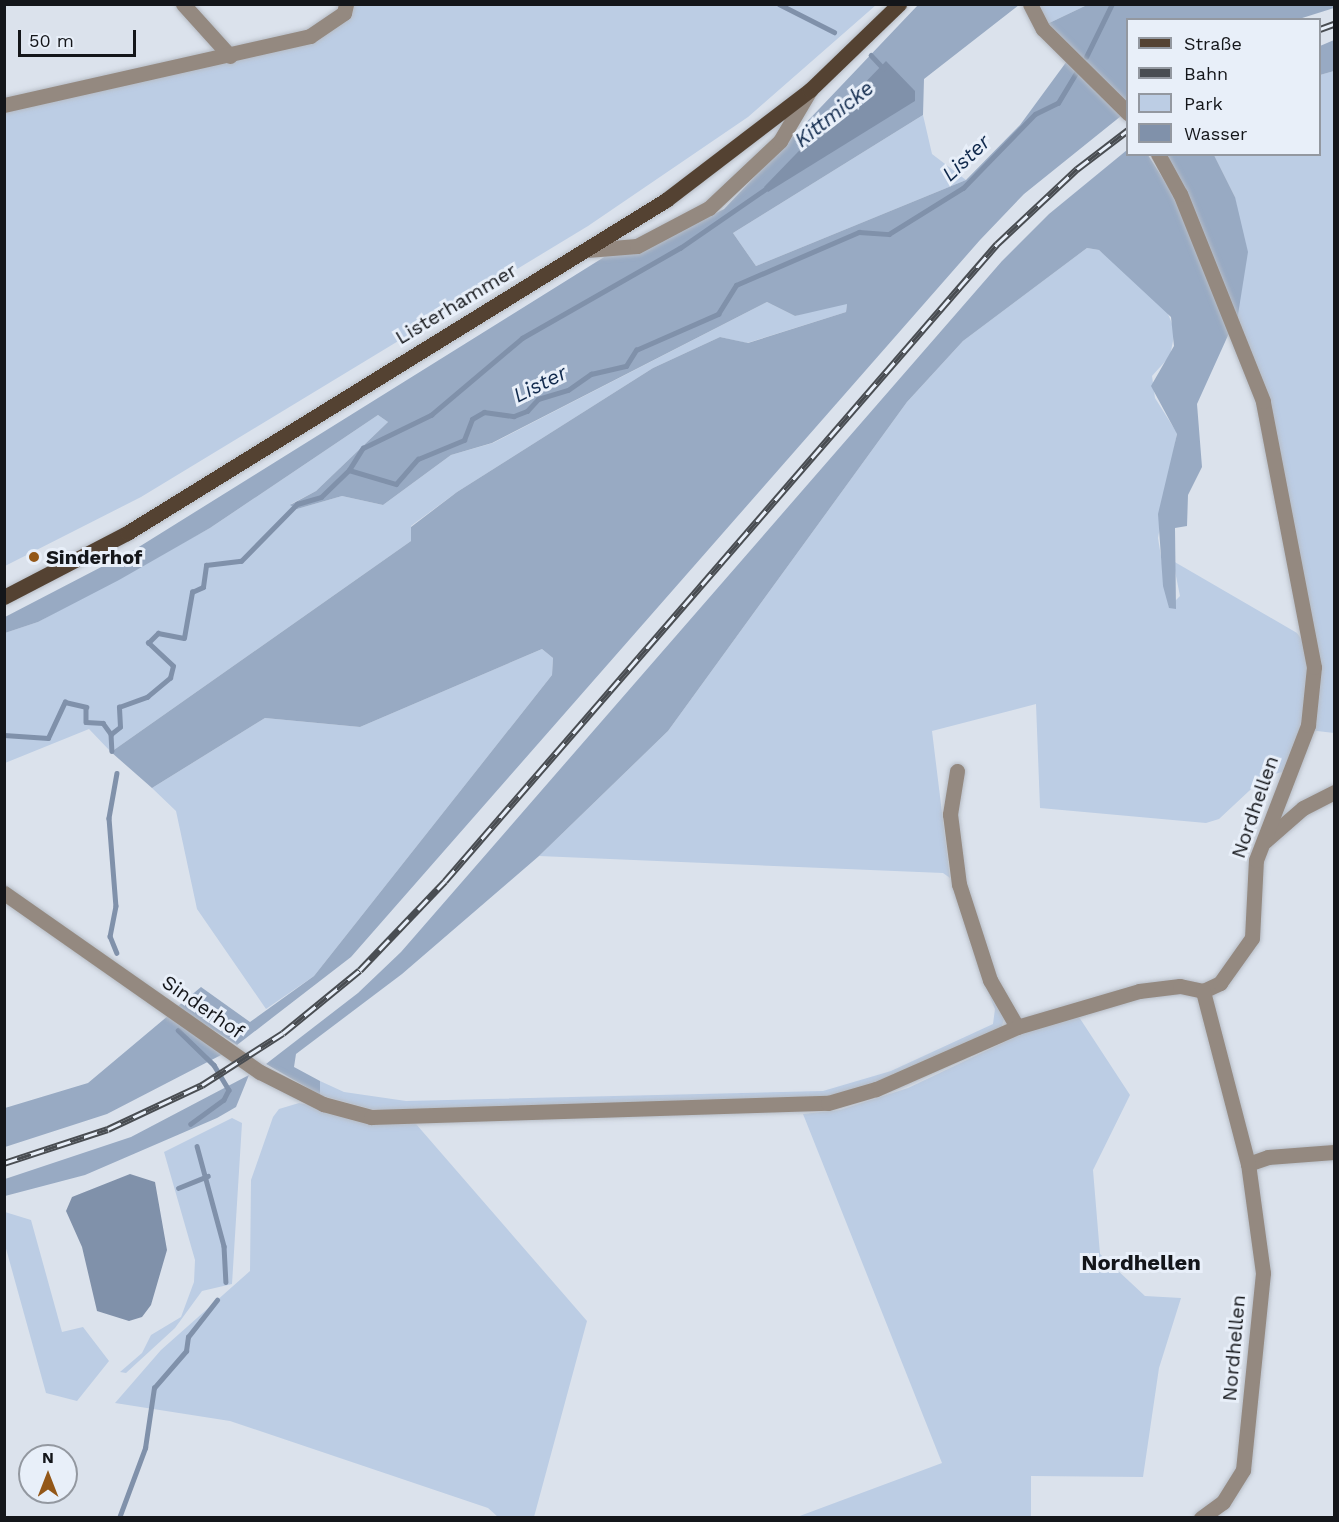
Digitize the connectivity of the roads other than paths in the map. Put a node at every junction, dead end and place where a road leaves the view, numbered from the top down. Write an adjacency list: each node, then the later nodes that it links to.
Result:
1 (183, 4): 5 (street)
2 (346, 4): 5 (street)
3 (899, 4): 6 (main road, Listerhammer)
4 (1030, 4): 8 (street)
5 (230, 56): 7 (street)
6 (810, 90): 10 (main road, Listerhammer); 10 (street)
7 (4, 105)
8 (1126, 111)
9 (1159, 156): 14 (street, Nordhellen)
10 (587, 250): 11 (main road, Listerhammer)
11 (4, 597)
12 (957, 771): 17 (street)
13 (1335, 792): 14 (street)
14 (1265, 841): 16 (street, Nordhellen)
15 (4, 894): 17 (street, Sinderhof)
16 (1203, 991): 17 (street); 19 (street, Nordhellen)
17 (1017, 1027)
18 (1335, 1152): 19 (street)
19 (1248, 1164): 20 (street, Nordhellen)
20 (1200, 1518)

